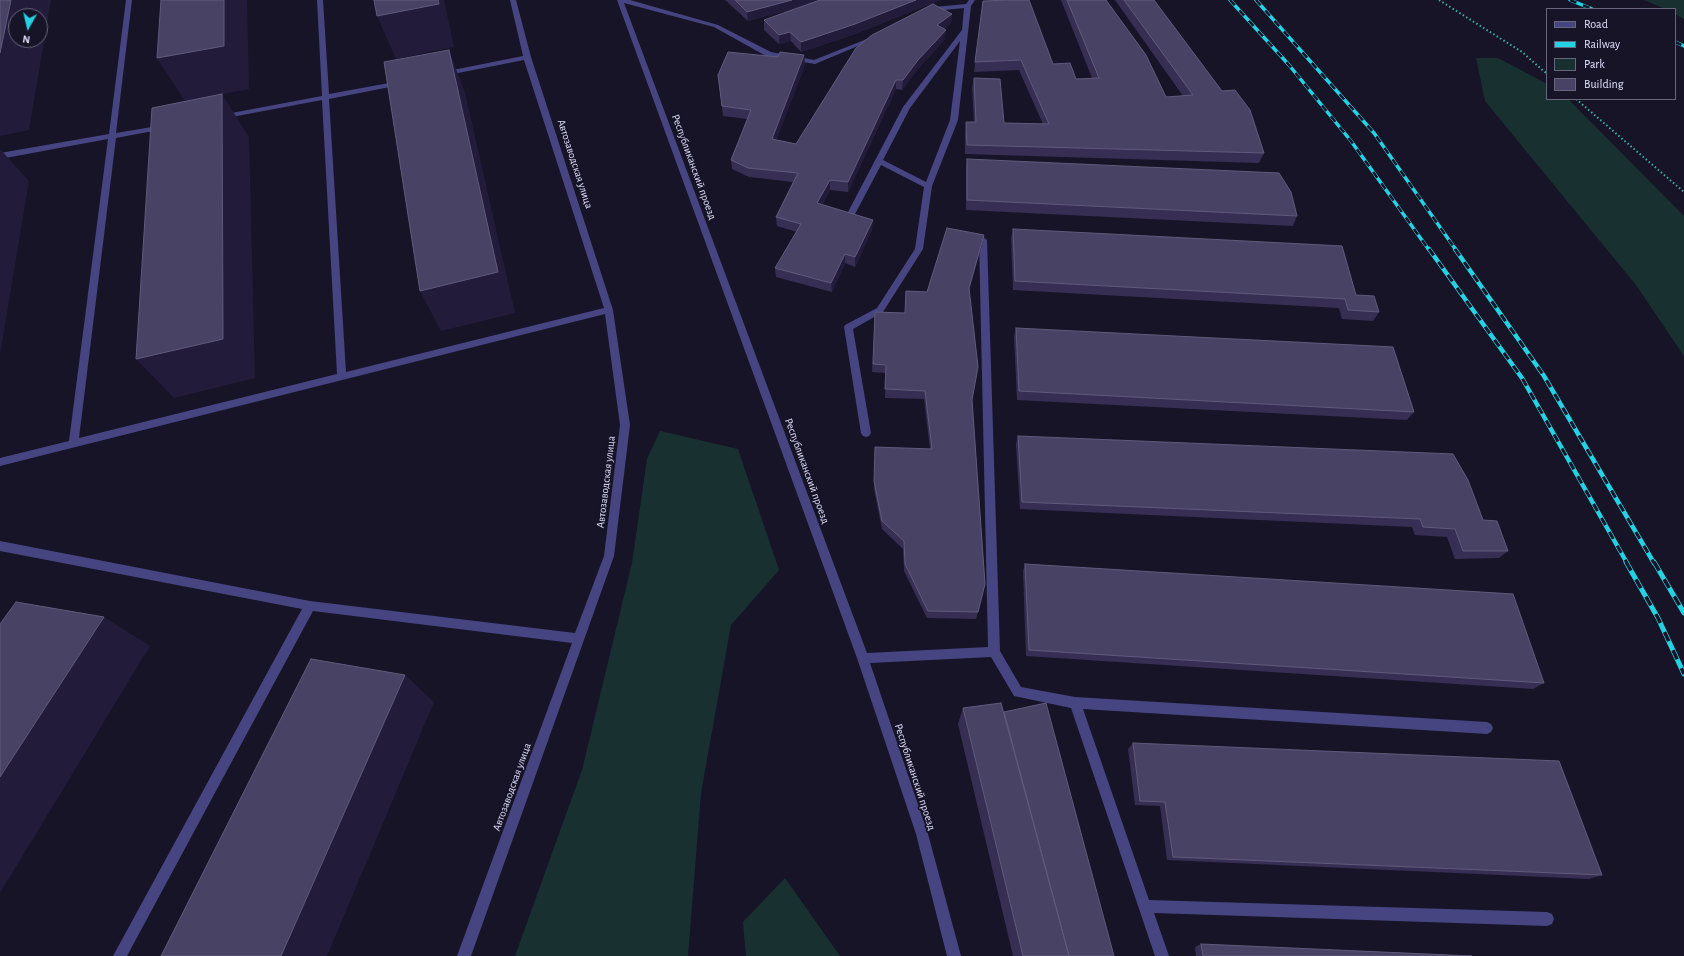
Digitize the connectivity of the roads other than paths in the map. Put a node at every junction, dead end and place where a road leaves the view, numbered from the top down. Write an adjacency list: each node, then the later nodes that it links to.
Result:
1 (129, 0): 15 (street)
2 (320, 0): 12 (street)
3 (513, 0): 9 (street, Автозаводская улица)
4 (621, 0): 8 (street); 30 (street, Республиканский проезд)
5 (970, 3): 6 (street); 7 (street)
6 (920, 16)
7 (965, 30): 17 (street); 18 (street)
8 (878, 36)
9 (528, 57): 10 (street); 21 (street, Автозаводская улица)
10 (434, 76)
11 (411, 80): 12 (street)
12 (326, 98): 13 (street); 22 (street)
13 (211, 118)
14 (173, 125): 15 (street)
15 (112, 136): 16 (street); 24 (street)
16 (0, 156)
17 (879, 161): 18 (street); 19 (street)
18 (928, 186): 23 (street)
19 (851, 214)
20 (983, 240): 29 (street)
21 (609, 310): 22 (street); 28 (street, Автозаводская улица)
22 (342, 375): 24 (street)
23 (866, 433)
24 (74, 443): 25 (street)
25 (0, 462)
26 (0, 546): 27 (street)
27 (310, 606): 28 (street); 35 (street)
28 (579, 639): 36 (street, Автозаводская улица)
29 (994, 652): 30 (street); 31 (street)
30 (863, 658): 37 (street, Республиканский проезд)
31 (1075, 703): 32 (street); 33 (street)
32 (1487, 728)
33 (1145, 906): 34 (street); 38 (street)
34 (1547, 919)
35 (120, 956)
36 (464, 956)
37 (954, 956)
38 (1162, 956)

